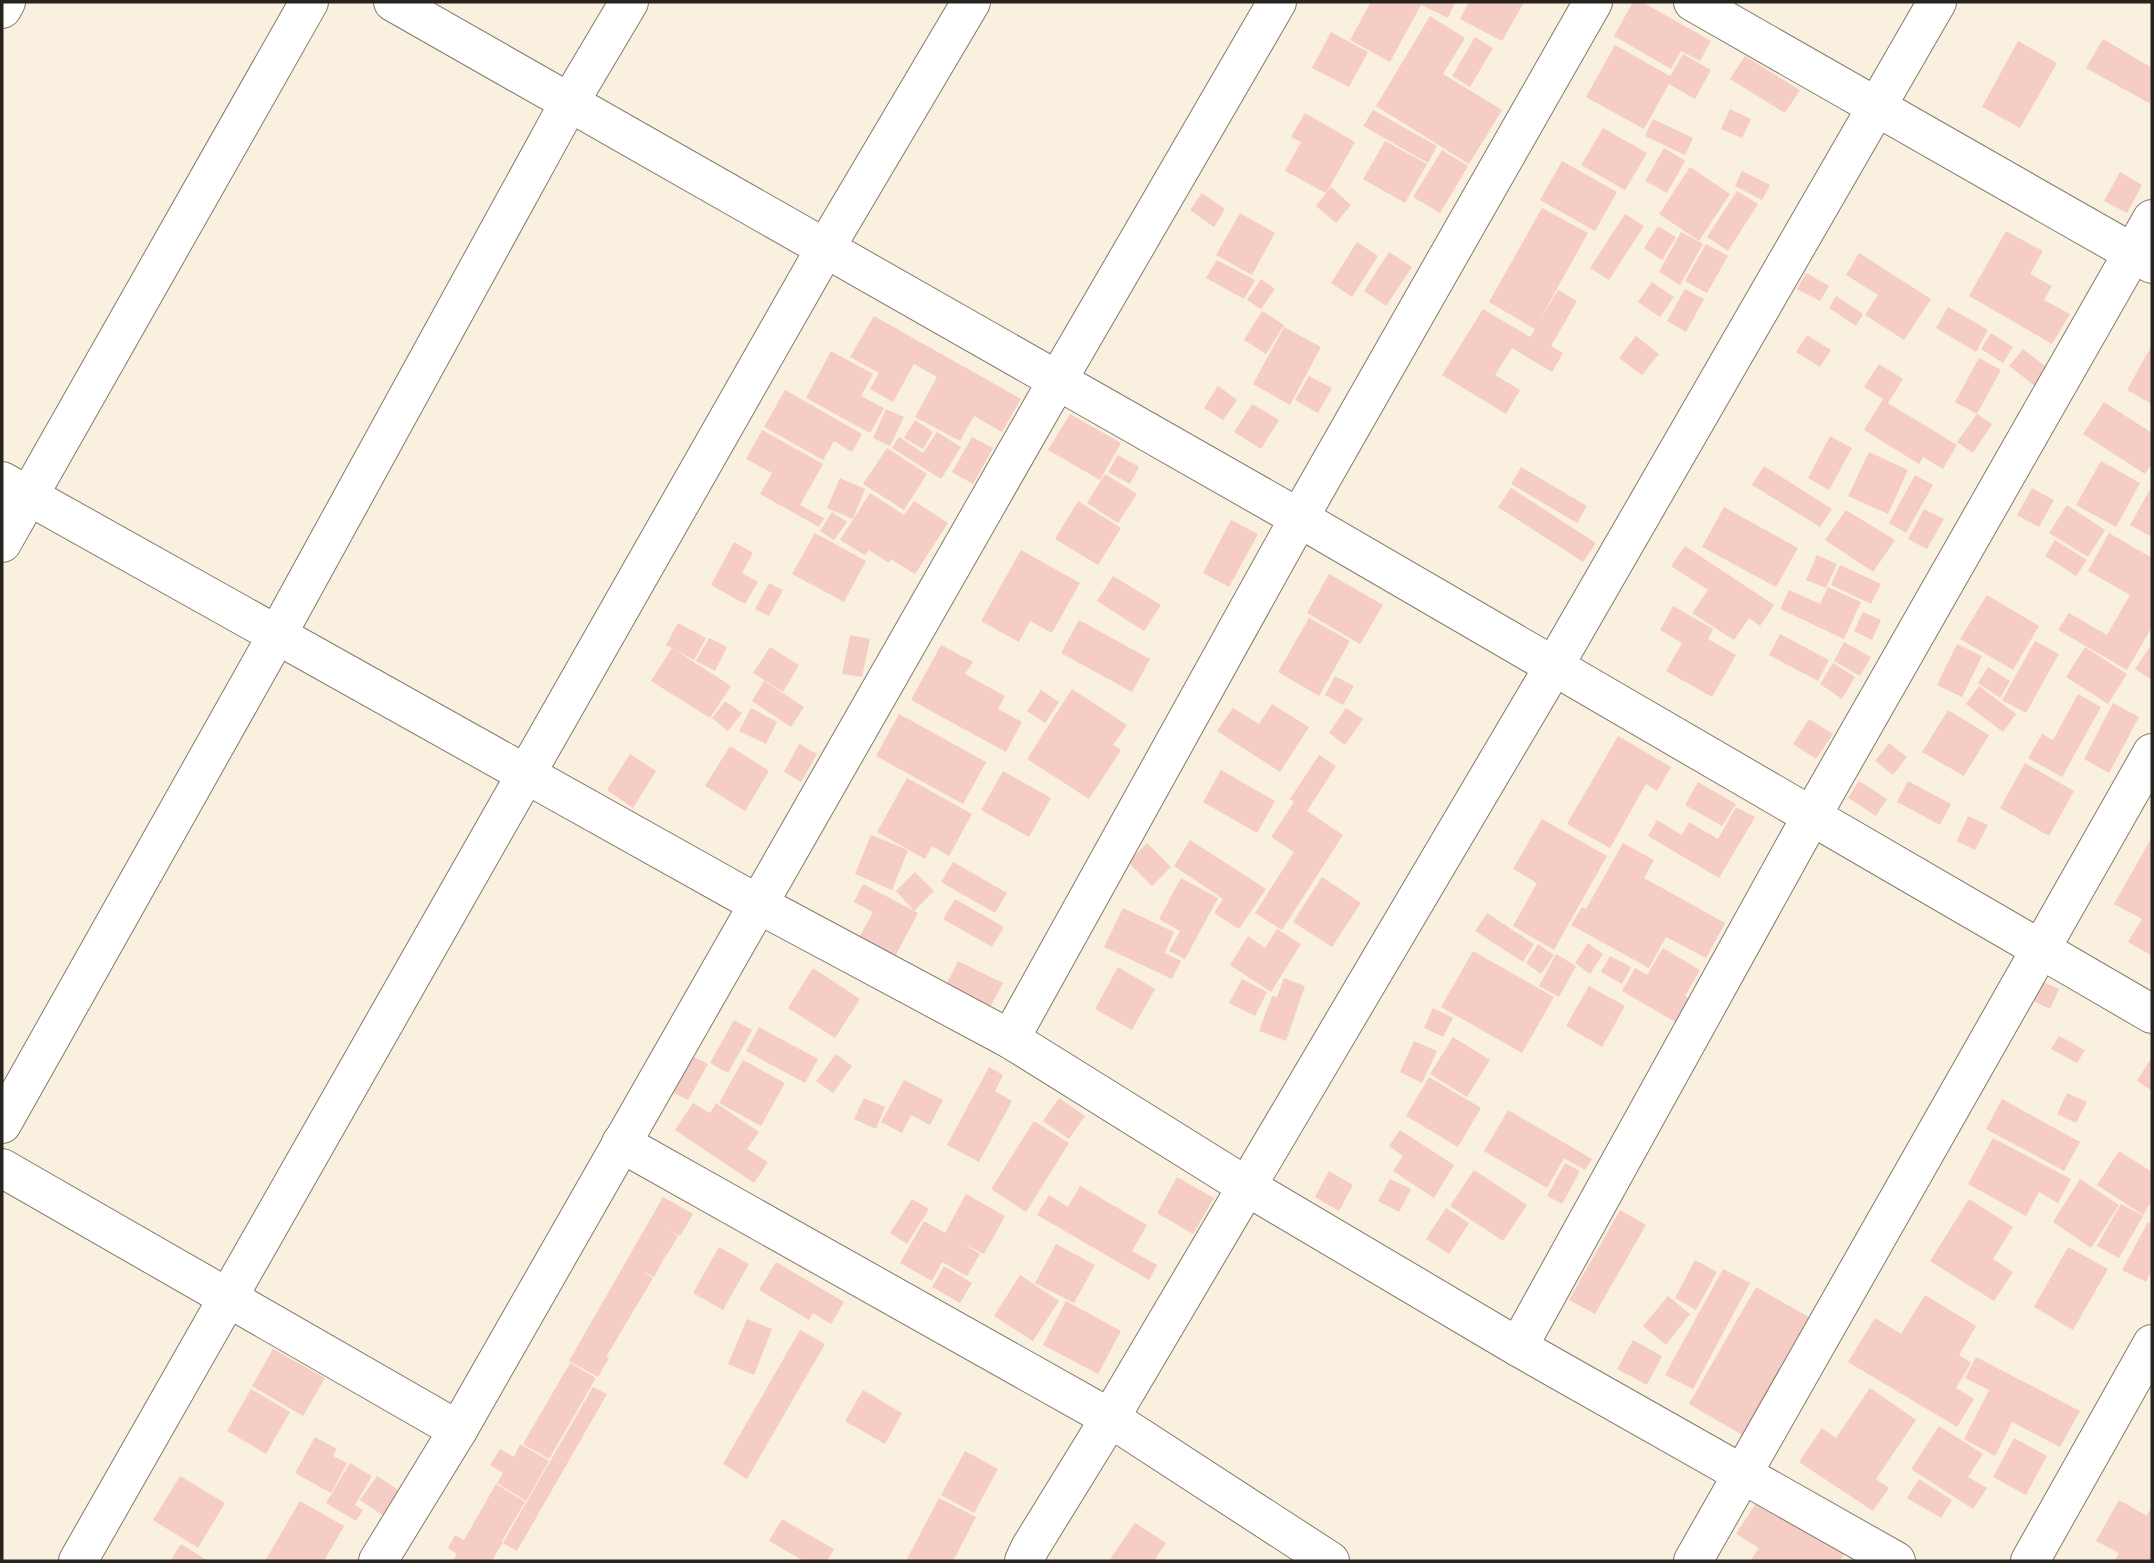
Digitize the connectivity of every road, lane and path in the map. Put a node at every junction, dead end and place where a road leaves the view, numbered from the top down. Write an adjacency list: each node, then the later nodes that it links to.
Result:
1 (6, 2): 10 (street)
2 (309, 2): 17 (street)
3 (393, 2): 11 (street)
4 (629, 2): 11 (street)
5 (971, 2): 14 (street)
6 (1277, 2): 16 (street)
7 (1593, 2): 18 (street)
8 (1693, 2): 12 (street)
9 (1937, 2): 12 (street)
10 (2, 9)
11 (569, 103): 14 (street); 20 (street)
12 (1876, 106): 15 (street); 21 (street)
13 (2152, 219): 15 (street)
14 (826, 247): 16 (street); 23 (street)
15 (2143, 259): 24 (street)
16 (1057, 381): 18 (street); 25 (street)
17 (15, 488): 19 (street); 20 (street)
18 (1298, 518): 21 (street); 28 (street)
19 (2, 543)
20 (277, 635): 23 (street); 29 (street)
21 (1553, 666): 24 (street); 32 (street)
22 (2152, 753): 26 (street)
23 (527, 775): 25 (street); 33 (street)
24 (1811, 817): 26 (street); 35 (street)
25 (758, 904): 28 (street); 30 (street)
26 (2041, 948): 27 (street); 38 (street)
27 (2152, 1014)
28 (1010, 1039): 32 (street)
29 (2, 1124)
30 (621, 1143): 36 (street); 37 (street)
31 (2, 1168): 33 (street)
32 (1246, 1186): 35 (street); 36 (street)
33 (227, 1297): 37 (street); 39 (street)
34 (2152, 1344): 45 (street)
35 (1518, 1347): 38 (street)
36 (1110, 1418): 41 (street); 42 (street)
37 (458, 1430): 40 (street)
38 (1742, 1474): 43 (street); 44 (street)
39 (78, 1561)
40 (378, 1561)
41 (1024, 1561)
42 (1330, 1561)
43 (1693, 1561)
44 (1896, 1561)
45 (2030, 1561)

